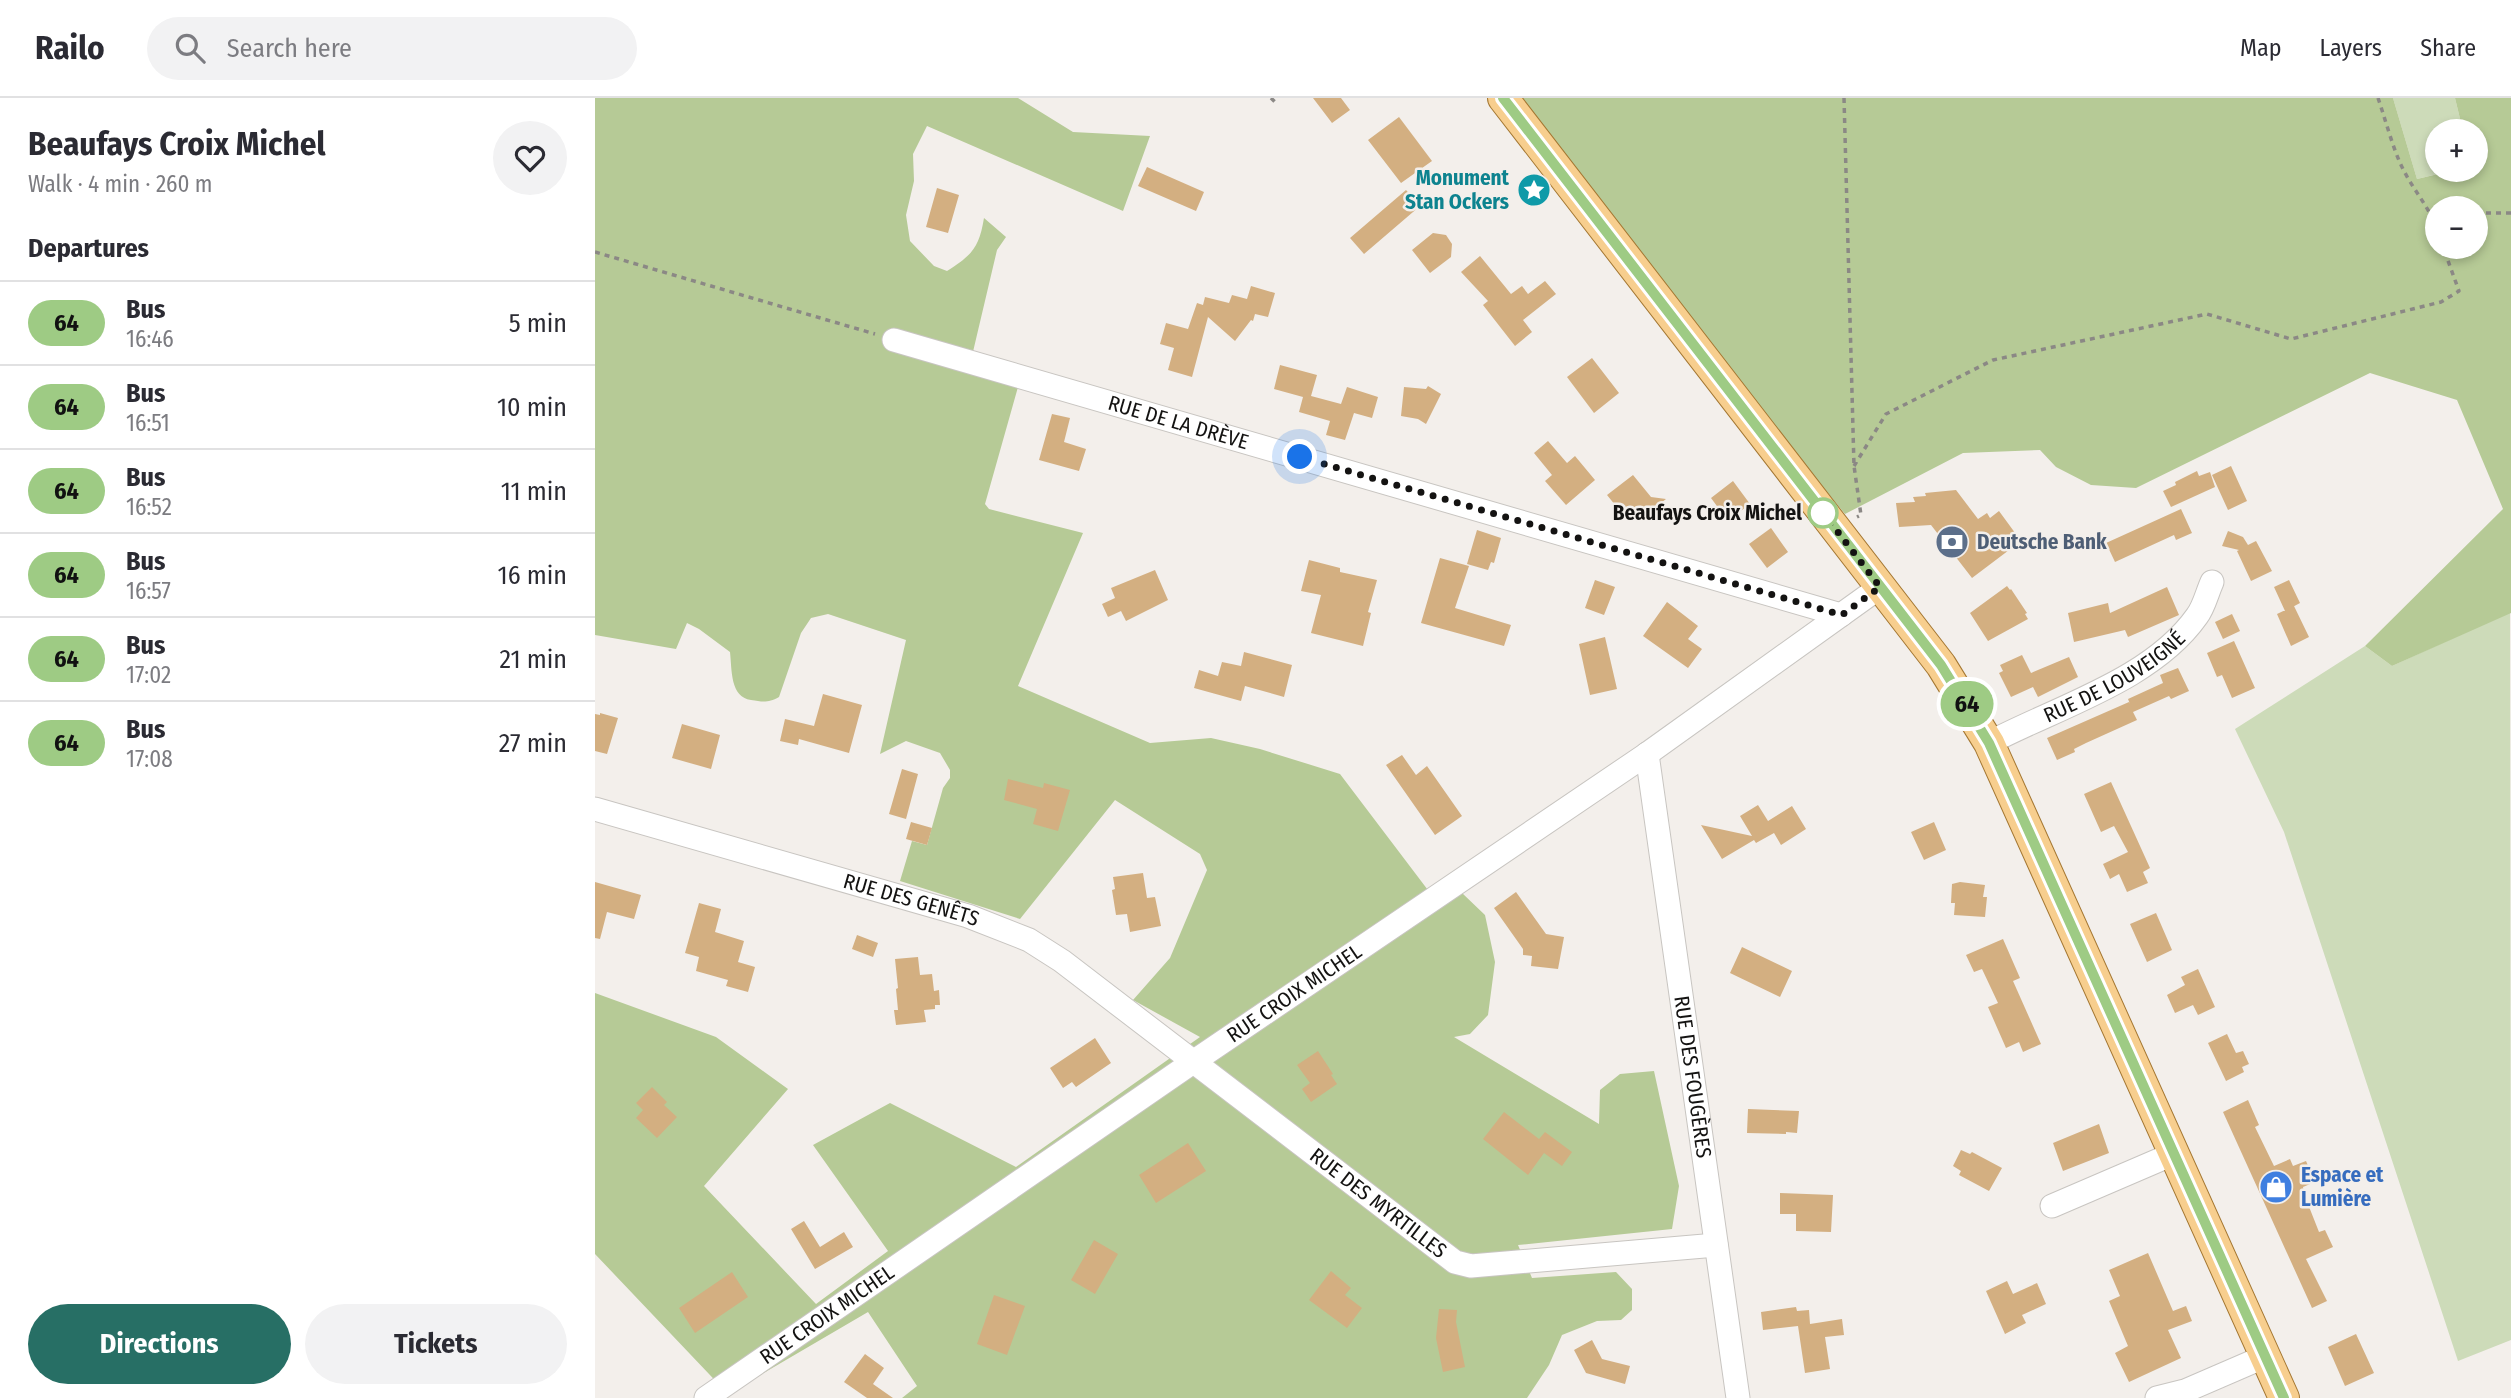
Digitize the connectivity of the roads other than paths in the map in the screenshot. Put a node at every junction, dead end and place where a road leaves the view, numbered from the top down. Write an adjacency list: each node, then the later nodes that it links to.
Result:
1 (1503, 98): 4 (main road)
2 (894, 340): 5 (street, RUE DE LA DRÈVE)
3 (2212, 582): 6 (street, RUE DE LOUVEIGNÉ)
4 (1880, 587): 5 (street, RUE CROIX MICHEL); 6 (main road)
5 (1842, 615): 7 (street, RUE CROIX MICHEL)
6 (1989, 743): 10 (main road)
7 (1647, 754): 9 (street, RUE CROIX MICHEL); 12 (street, RUE DES FOUGÈRES)
8 (595, 808): 9 (street, RUE DES GENÊTS)
9 (1193, 1062): 12 (street, RUE DES MYRTILLES); 14 (street, RUE CROIX MICHEL)
10 (2173, 1154): 11 (street); 13 (main road)
11 (2052, 1206)
12 (1716, 1245): 15 (street, RUE DES FOUGÈRES)
13 (2266, 1356): 16 (street); 17 (main road)
14 (706, 1398)
15 (1738, 1398)
16 (2157, 1398)
17 (2284, 1398)

